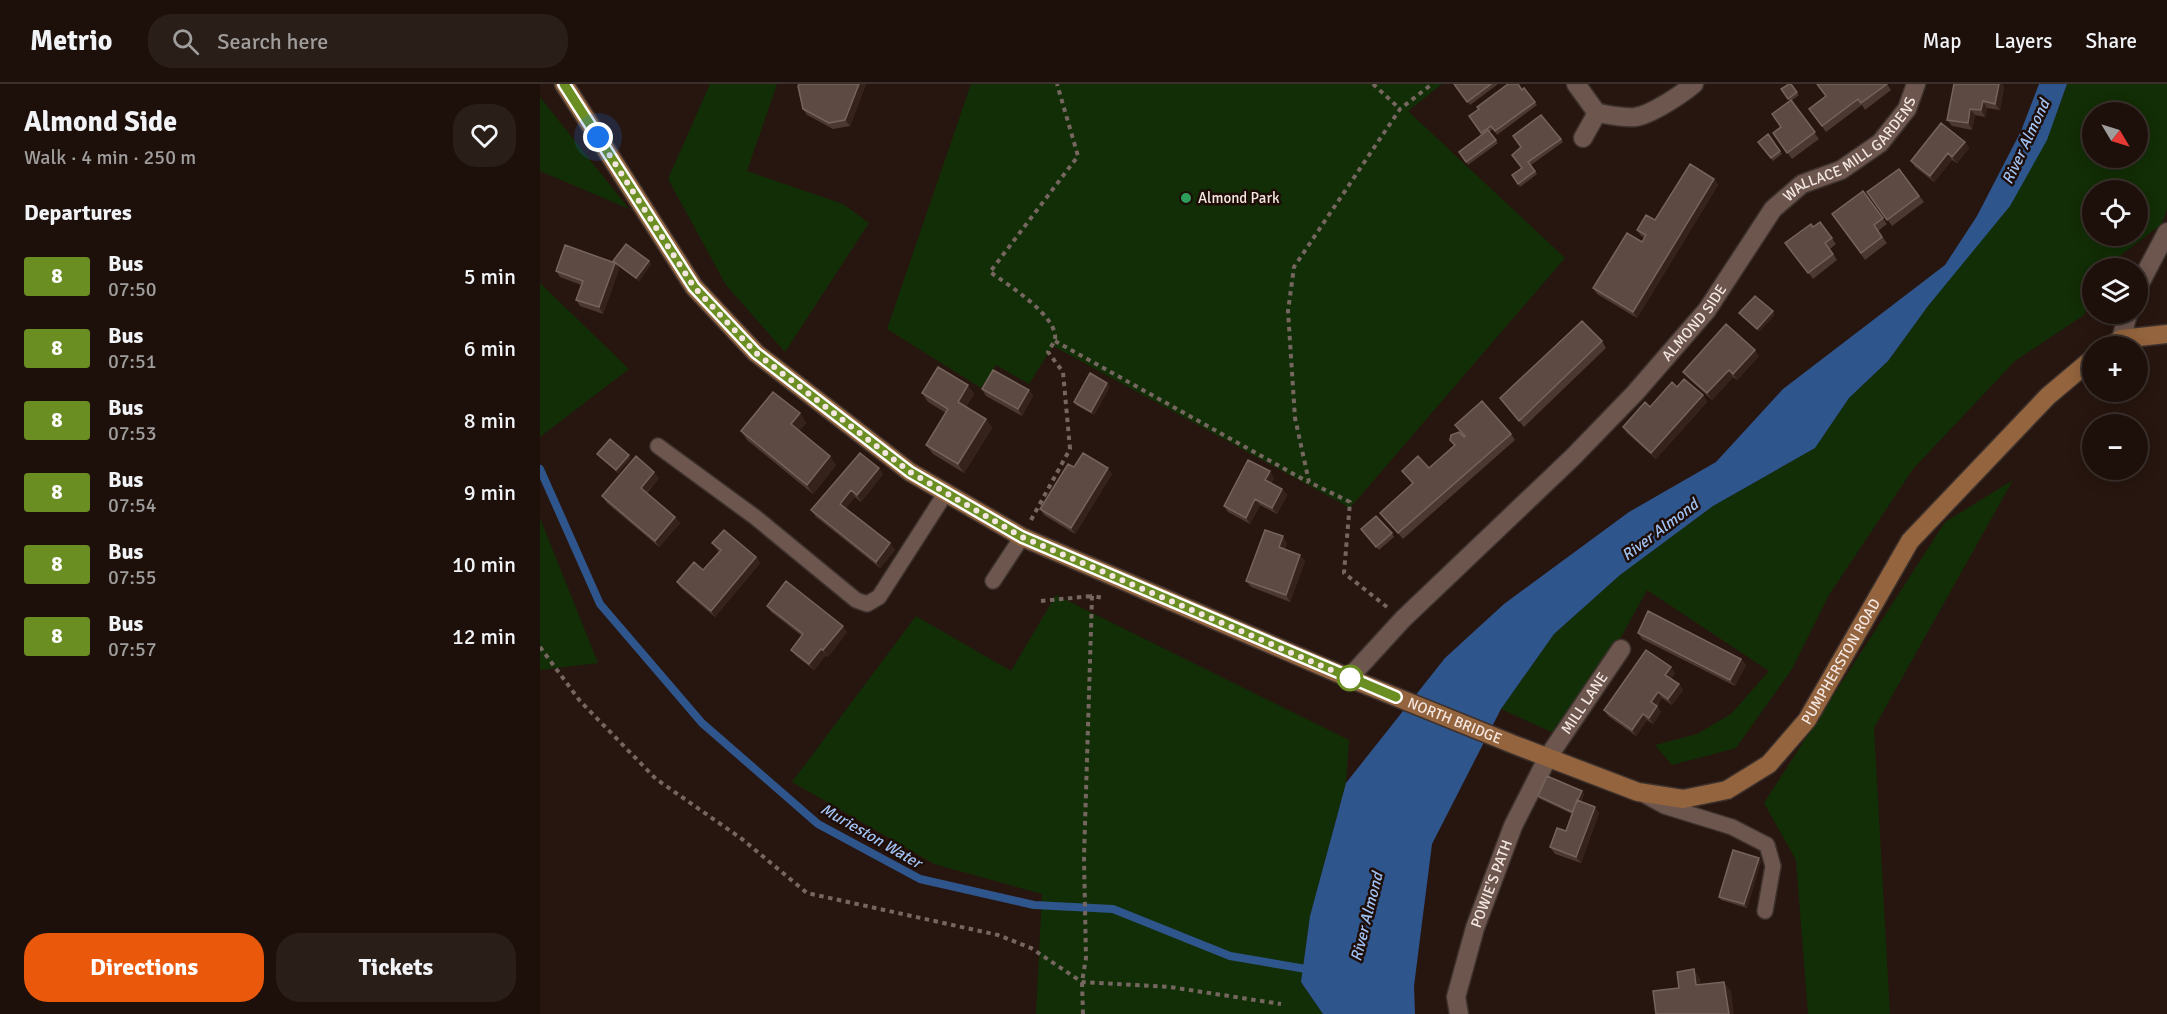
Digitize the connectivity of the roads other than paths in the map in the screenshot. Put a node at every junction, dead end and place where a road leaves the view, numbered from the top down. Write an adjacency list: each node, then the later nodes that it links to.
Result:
1 (564, 84): 14 (main road)
2 (1576, 84): 5 (street)
3 (1694, 84): 5 (street)
4 (1916, 84): 7 (street, WALLACE MILL GARDENS)
5 (1597, 113): 6 (street)
6 (1583, 138)
7 (1773, 209): 18 (street, ALMOND SIDE)
8 (2167, 232): 9 (street)
9 (2148, 268)
10 (2167, 334): 11 (main road)
11 (2148, 337)
12 (2082, 367): 21 (main road, PUMPHERSTON ROAD)
13 (658, 446): 14 (lane)
14 (945, 494): 15 (main road)
15 (1022, 537): 16 (lane); 18 (main road)
16 (993, 581)
17 (1621, 649): 20 (street, MILL LANE)
18 (1349, 678): 19 (main road, NORTH BRIDGE)
19 (1515, 746): 20 (main road, PUMPHERSTON ROAD)
20 (1548, 758): 21 (main road, PUMPHERSTON ROAD); 23 (street, POWIE'S PATH)
21 (1638, 792): 22 (lane)
22 (1765, 911)
23 (1459, 1014)

